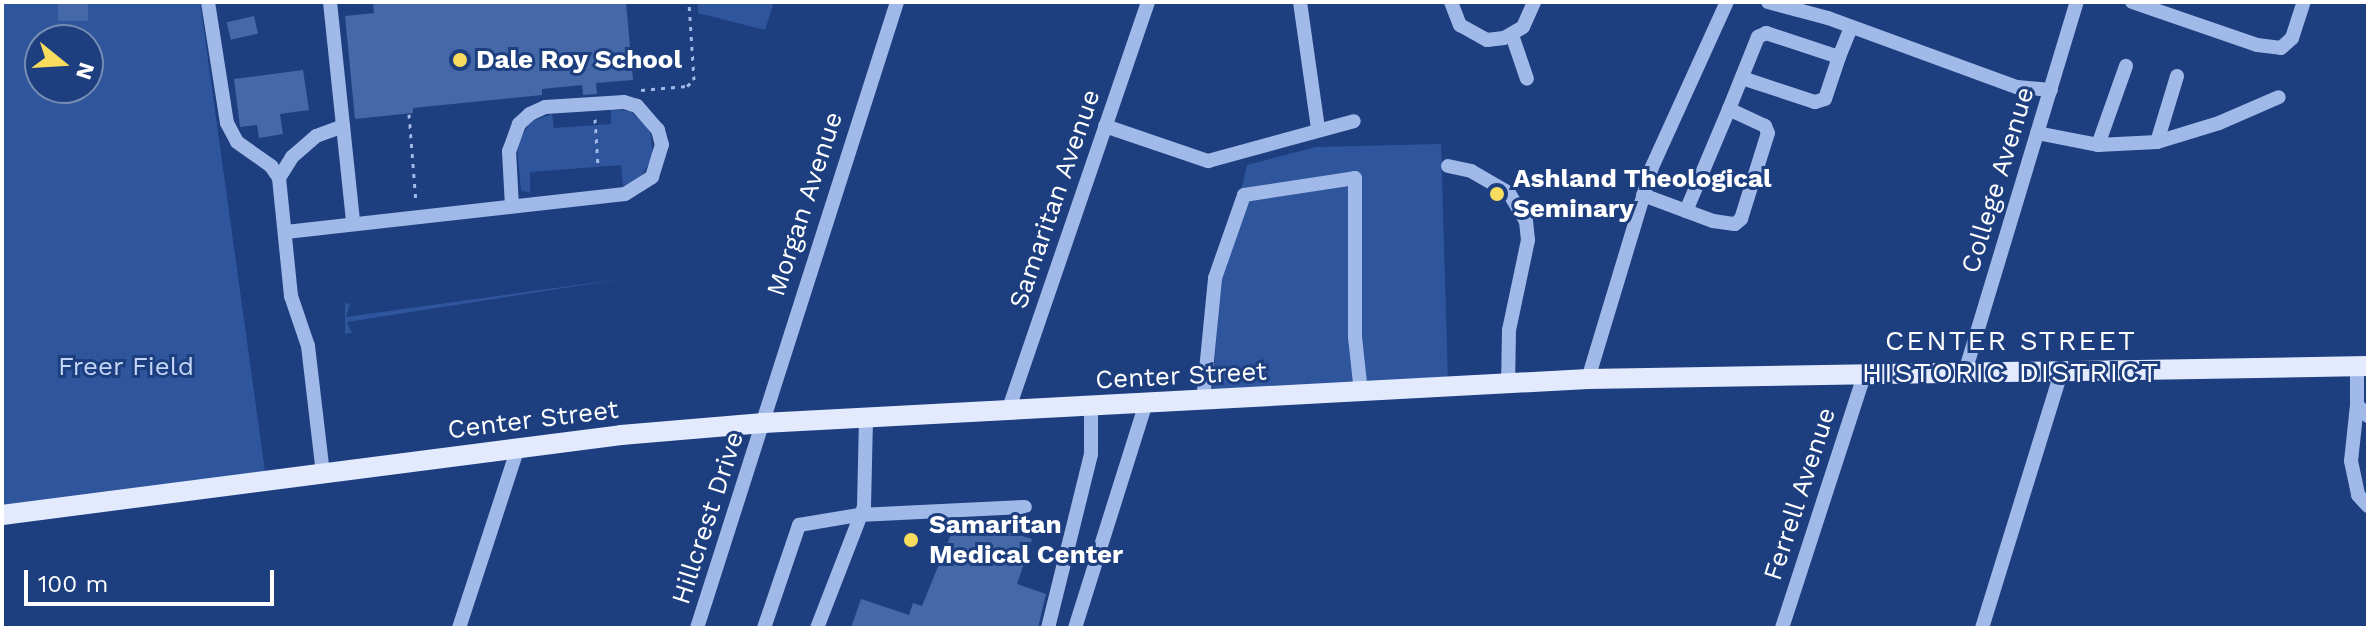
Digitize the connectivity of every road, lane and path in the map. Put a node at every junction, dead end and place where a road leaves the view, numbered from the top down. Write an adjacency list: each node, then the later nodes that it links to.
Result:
1 (208, 2): 36 (street)
2 (330, 2): 28 (street)
3 (689, 2): 22 (path)
4 (897, 2): 57 (street, Morgan Avenue)
5 (1148, 2): 29 (street, Samaritan Avenue)
6 (1300, 2): 30 (street)
7 (1451, 2): 15 (street)
8 (1534, 2): 15 (street)
9 (1727, 2): 37 (street)
10 (1768, 2): 14 (street)
11 (2077, 2): 21 (street, College Avenue)
12 (2132, 2): 13 (street)
13 (2304, 2)
14 (1851, 27): 16 (street); 21 (street)
15 (1512, 35): 20 (street)
16 (1839, 57): 19 (street); 19 (street)
17 (2126, 66): 33 (street)
18 (2177, 76): 32 (street)
19 (1742, 78): 25 (street)
20 (1527, 79)
21 (2051, 90): 31 (street, College Avenue)
22 (626, 91)
23 (2279, 97): 32 (street)
24 (594, 104): 35 (path); 38 (street); 38 (street)
25 (1729, 109): 39 (street); 39 (street)
26 (409, 114): 40 (path)
27 (1354, 121): 30 (street)
28 (343, 126): 36 (street); 41 (street)
29 (1105, 126): 30 (street); 54 (street, Samaritan Avenue)
30 (1318, 128)
31 (2037, 133): 33 (street); 44 (street, College Avenue)
32 (2157, 142): 33 (street)
33 (2098, 145)
34 (1448, 166): 48 (street)
35 (598, 167)
36 (279, 178): 42 (street)
37 (1643, 195): 39 (street); 47 (street)
38 (512, 206): 40 (street)
39 (1686, 211)
40 (418, 216): 41 (street)
41 (353, 222): 42 (street)
42 (286, 232): 59 (street)
43 (2362, 366): 45 (main road, Center Street); 52 (street)
44 (1965, 372): 45 (main road, Center Street); 46 (main road, Center Street)
45 (2061, 373): 71 (street)
46 (1864, 376): 47 (main road, Center Street); 70 (street, Ferrell Avenue)
47 (1588, 379): 48 (main road, Center Street)
48 (1508, 385): 49 (main road, Center Street)
49 (1361, 392): 50 (main road, Center Street); 50 (street)
50 (1203, 401): 51 (main road, Center Street)
51 (1146, 403): 53 (main road, Center Street); 69 (street)
52 (2357, 405): 55 (street); 60 (street)
53 (1091, 407): 54 (main road, Center Street); 68 (street)
54 (1008, 411): 56 (main road, Center Street)
55 (2368, 416)
56 (866, 418): 57 (main road, Center Street); 63 (street)
57 (763, 423): 58 (main road, Center Street); 65 (street, Hillcrest Drive)
58 (518, 448): 59 (main road, Center Street); 64 (street)
59 (323, 473): 62 (main road, Center Street)
60 (2368, 506)
61 (1025, 507): 63 (street)
62 (2, 515)
63 (859, 515): 66 (street); 67 (street)
64 (459, 628)
65 (697, 628)
66 (764, 628)
67 (817, 628)
68 (1048, 628)
69 (1075, 628)
70 (1782, 628)
71 (1982, 628)

